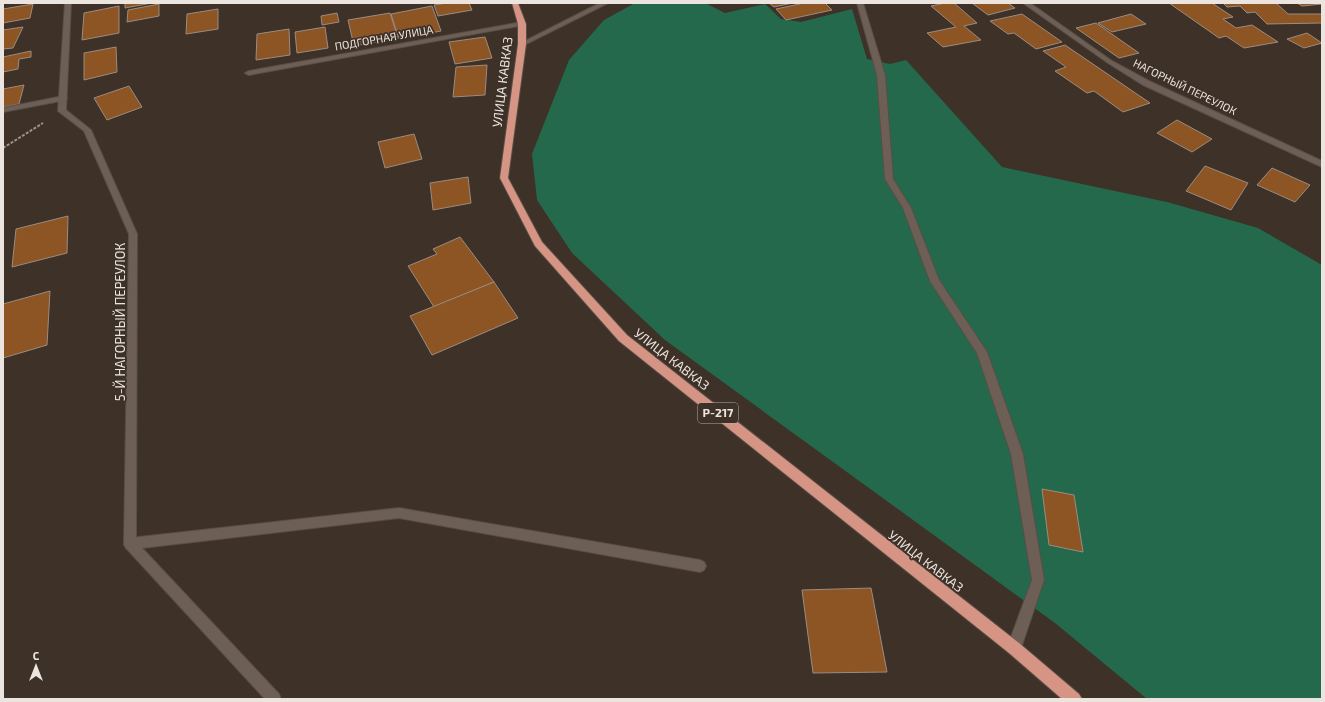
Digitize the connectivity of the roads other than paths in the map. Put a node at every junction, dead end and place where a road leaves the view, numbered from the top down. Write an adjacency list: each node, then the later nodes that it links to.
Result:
1 (68, 3): 9 (street)
2 (515, 3): 6 (highway, УЛИЦА КАВКАЗ / Р-217)
3 (605, 3): 7 (street)
4 (860, 3): 14 (street)
5 (1026, 3): 11 (street, НАГОРНЫЙ ПЕРЕУЛОК)
6 (522, 24): 7 (highway, УЛИЦА КАВКАЗ / Р-217); 8 (street, ПОДГОРНАЯ УЛИЦА)
7 (522, 44): 14 (highway, УЛИЦА КАВКАЗ / Р-217)
8 (249, 73)
9 (62, 98): 10 (street); 12 (street, 5-Й НАГОРНЫЙ ПЕРЕУЛОК)
10 (3, 110)
11 (1322, 164)
12 (130, 544): 13 (street); 15 (street)
13 (700, 566)
14 (1014, 648): 16 (highway, УЛИЦА КАВКАЗ / Р-217)
15 (274, 699)
16 (1074, 699)

